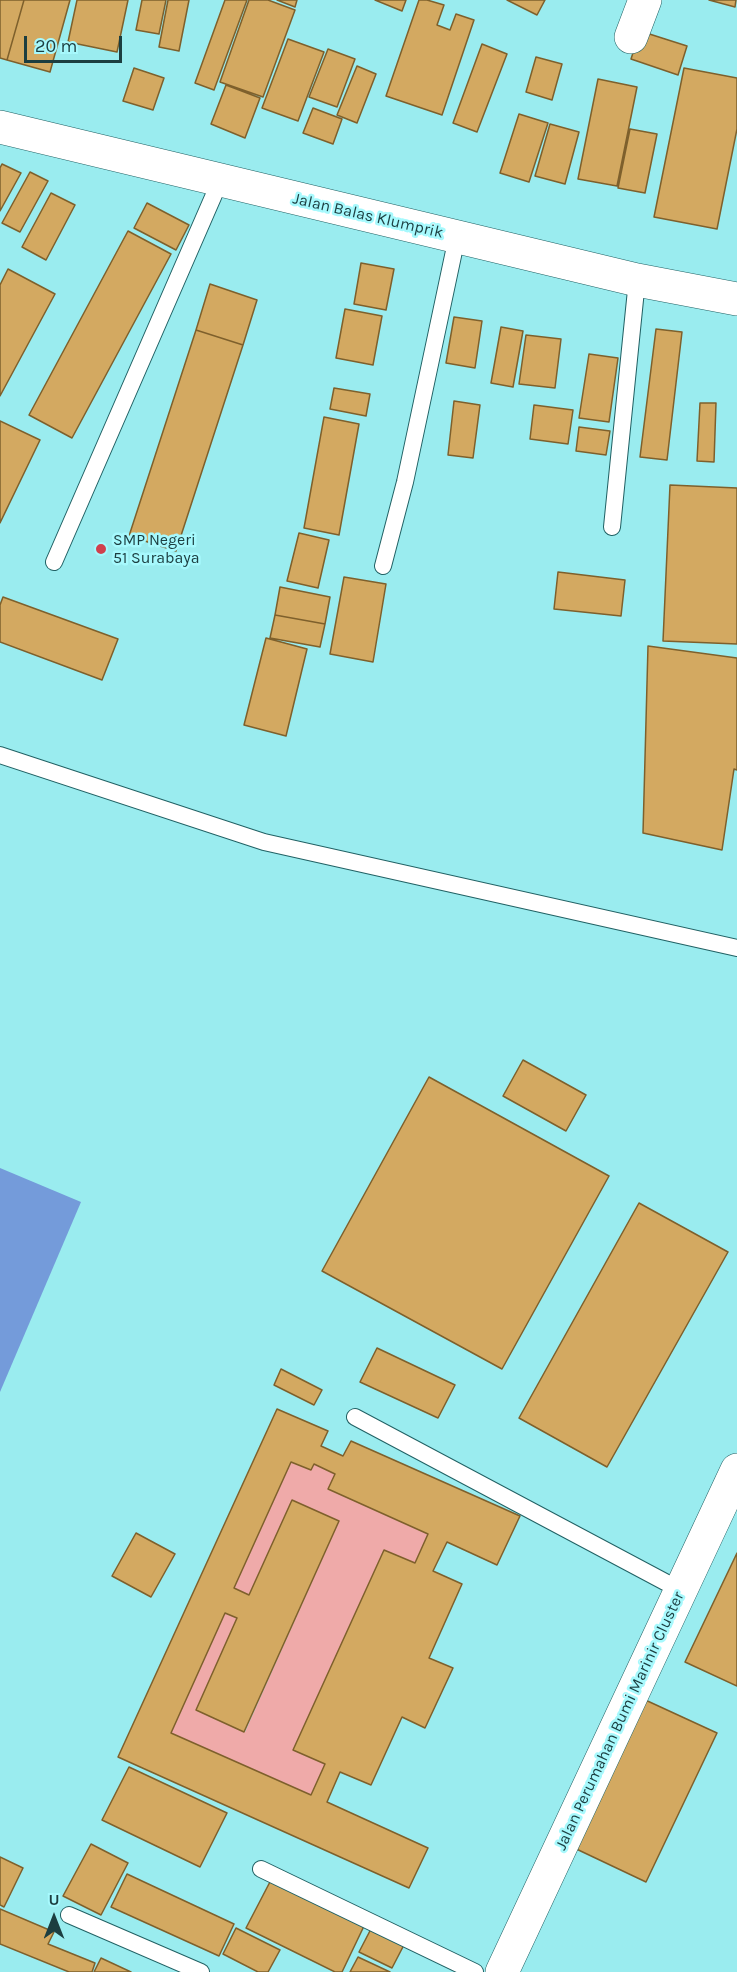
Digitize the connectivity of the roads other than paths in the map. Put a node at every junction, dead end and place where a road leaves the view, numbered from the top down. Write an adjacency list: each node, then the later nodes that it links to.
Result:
1 (645, 0): 2 (street)
2 (631, 37)
3 (0, 127): 4 (street, Jalan Balas Klumprik)
4 (220, 181): 5 (street, Jalan Balas Klumprik); 9 (lane)
5 (457, 237): 6 (street, Jalan Balas Klumprik); 10 (lane)
6 (637, 280): 7 (street, Jalan Balas Klumprik); 8 (lane)
7 (737, 299)
8 (612, 527)
9 (54, 562)
10 (383, 566)
11 (0, 755): 12 (lane)
12 (737, 948)
13 (355, 1417): 15 (lane)
14 (737, 1470): 15 (street, Jalan Perumahan Bumi Marinir Cluster)
15 (682, 1591): 20 (street, Jalan Perumahan Bumi Marinir Cluster)
16 (261, 1869): 19 (lane)
17 (69, 1915): 18 (lane)
18 (201, 1972)
19 (475, 1972)
20 (502, 1972)

